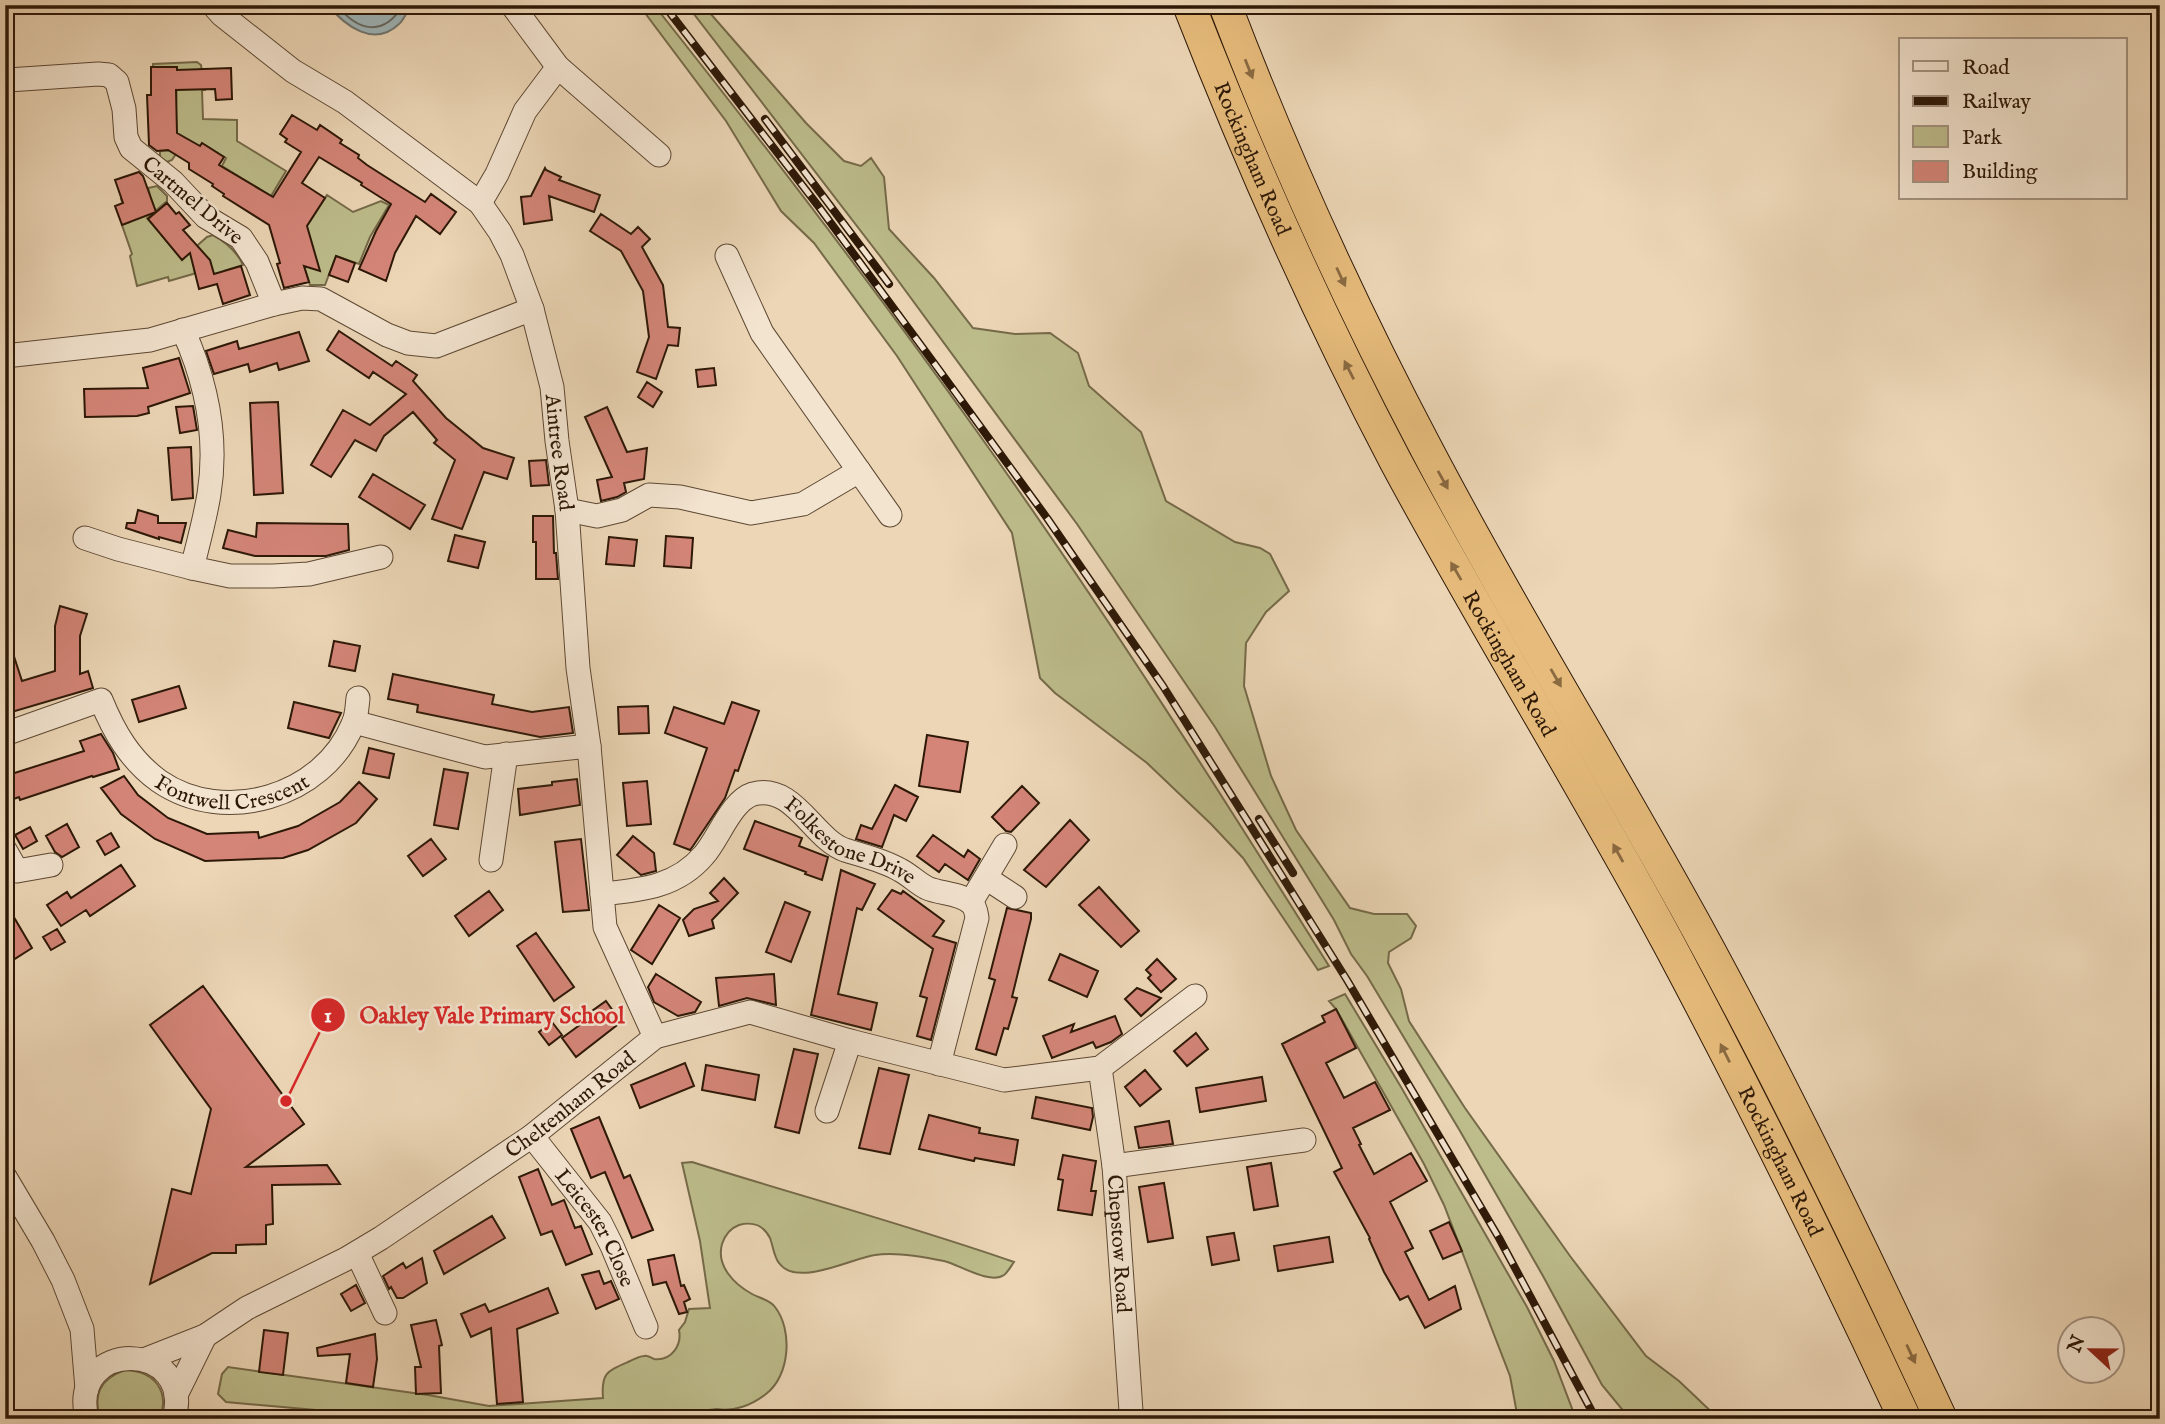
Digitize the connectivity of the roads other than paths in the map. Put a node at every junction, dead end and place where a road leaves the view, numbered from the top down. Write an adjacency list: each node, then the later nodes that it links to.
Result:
1 (213, 5): 8 (street, Aintree Road)
2 (512, 5): 5 (street)
3 (1189, 5): 53 (highway, Rockingham Road, one-way to 3)
4 (1225, 5): 54 (highway, Rockingham Road, one-way to 54)
5 (558, 67): 7 (street); 8 (street)
6 (8, 80): 10 (street, Cartmel Drive)
7 (659, 155)
8 (480, 204): 11 (street, Aintree Road)
9 (727, 256): 14 (street)
10 (274, 304): 11 (street); 12 (street)
11 (532, 309): 15 (street, Aintree Road)
12 (183, 330): 13 (street); 19 (street)
13 (5, 356)
14 (859, 471): 15 (street); 16 (street)
15 (567, 510): 23 (street, Aintree Road)
16 (891, 515)
17 (85, 538): 19 (street)
18 (381, 557): 19 (street)
19 (192, 568)
20 (358, 698): 21 (street, Fontwell Crescent)
21 (354, 722): 22 (street, Fontwell Crescent); 24 (street)
22 (5, 734)
23 (589, 746): 24 (street); 30 (street, Aintree Road)
24 (506, 754): 27 (street)
25 (1005, 845): 29 (street)
26 (5, 850): 28 (street)
27 (491, 860)
28 (51, 864)
29 (986, 878): 31 (street); 32 (street)
30 (602, 894): 32 (street, Folkestone Drive); 34 (street, Aintree Road)
31 (1015, 897)
32 (971, 902): 36 (street)
33 (1195, 996): 37 (street)
34 (655, 1037): 35 (street, Cheltenham Road); 39 (street, Cheltenham Road)
35 (850, 1041): 36 (street, Cheltenham Road); 38 (street)
36 (939, 1064): 37 (street, Cheltenham Road)
37 (1100, 1068): 41 (street, Chepstow Road)
38 (827, 1111)
39 (532, 1136): 43 (street, Cheltenham Road); 45 (street, Leicester Close)
40 (1304, 1140): 41 (street)
41 (1114, 1166): 52 (street, Chepstow Road)
42 (5, 1178): 46 (street)
43 (357, 1253): 44 (street); 47 (street, Cheltenham Road)
44 (385, 1312)
45 (646, 1327)
46 (82, 1329): 48 (street); 50 (street)
47 (205, 1336): 48 (street, Cheltenham Road); 49 (street)
48 (135, 1359): 49 (street); 50 (street, Cheltenham Road)
49 (176, 1395): 51 (street)
50 (85, 1409)
51 (174, 1419)
52 (1129, 1419)
53 (1905, 1419)
54 (1941, 1419)

